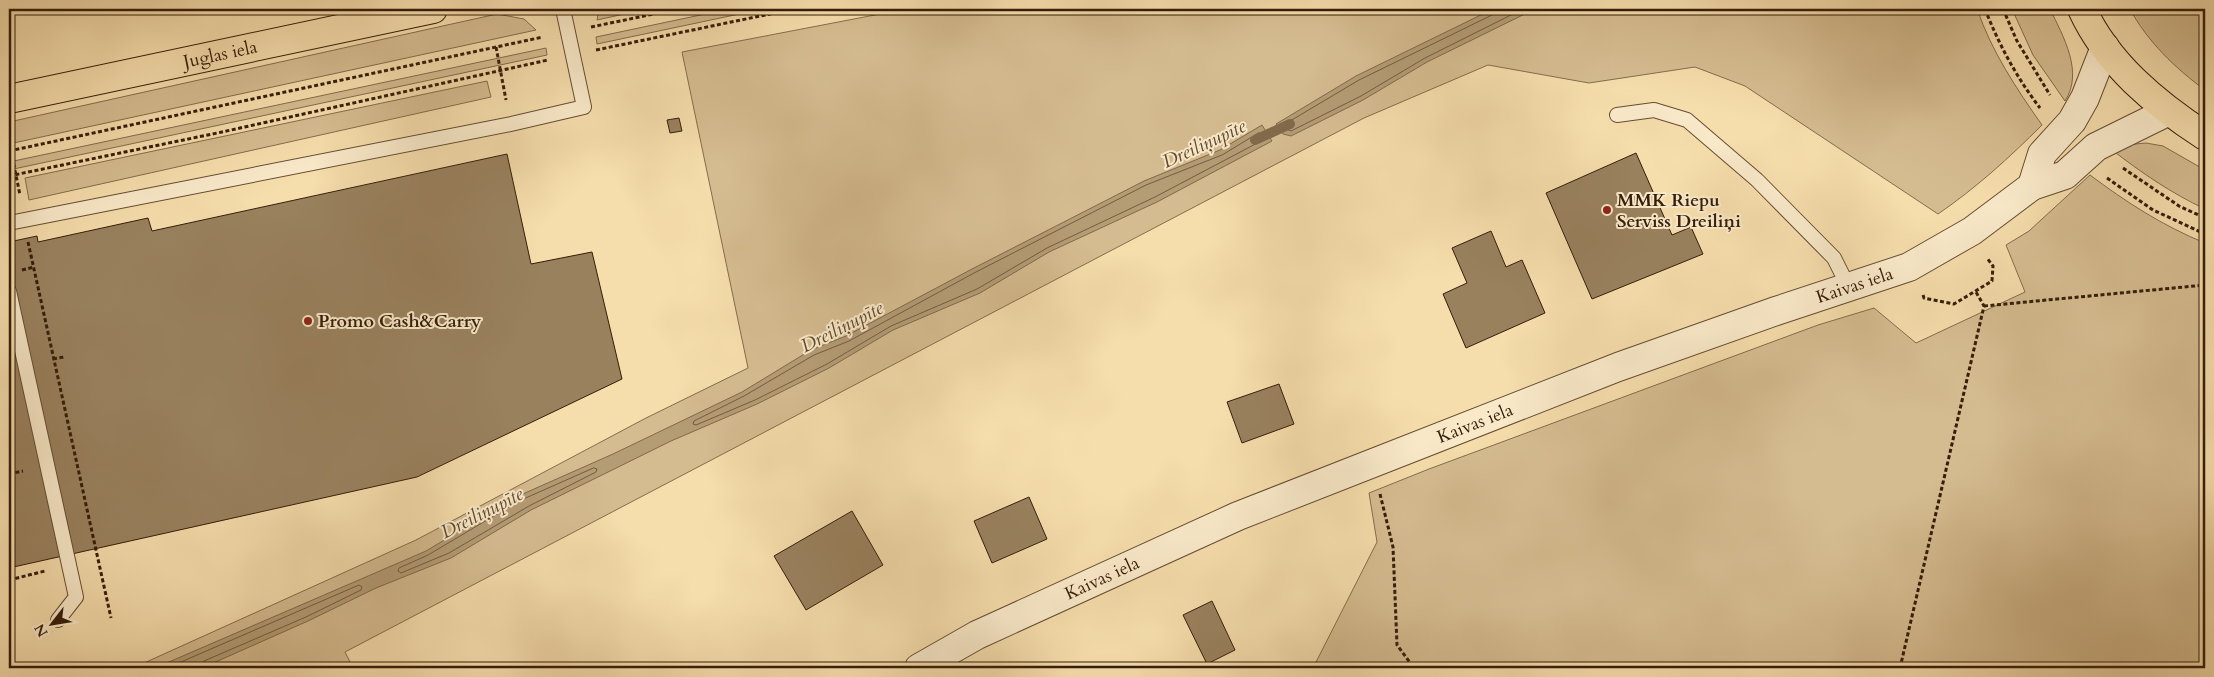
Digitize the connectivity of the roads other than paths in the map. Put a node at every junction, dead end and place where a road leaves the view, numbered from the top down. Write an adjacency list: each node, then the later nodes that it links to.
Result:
1 (433, 9): 5 (main road, Juglas iela)
2 (563, 9): 10 (lane)
3 (2082, 9): 4 (main road)
4 (2106, 47): 6 (main road); 9 (street)
5 (9, 99)
6 (2168, 112): 8 (main road); 9 (street, Kaivas iela)
7 (1616, 116): 11 (lane)
8 (2205, 136)
9 (2032, 186): 11 (street, Kaivas iela)
10 (9, 223)
11 (1848, 286): 14 (street, Kaivas iela)
12 (9, 292): 13 (lane)
13 (58, 620)
14 (918, 668)

